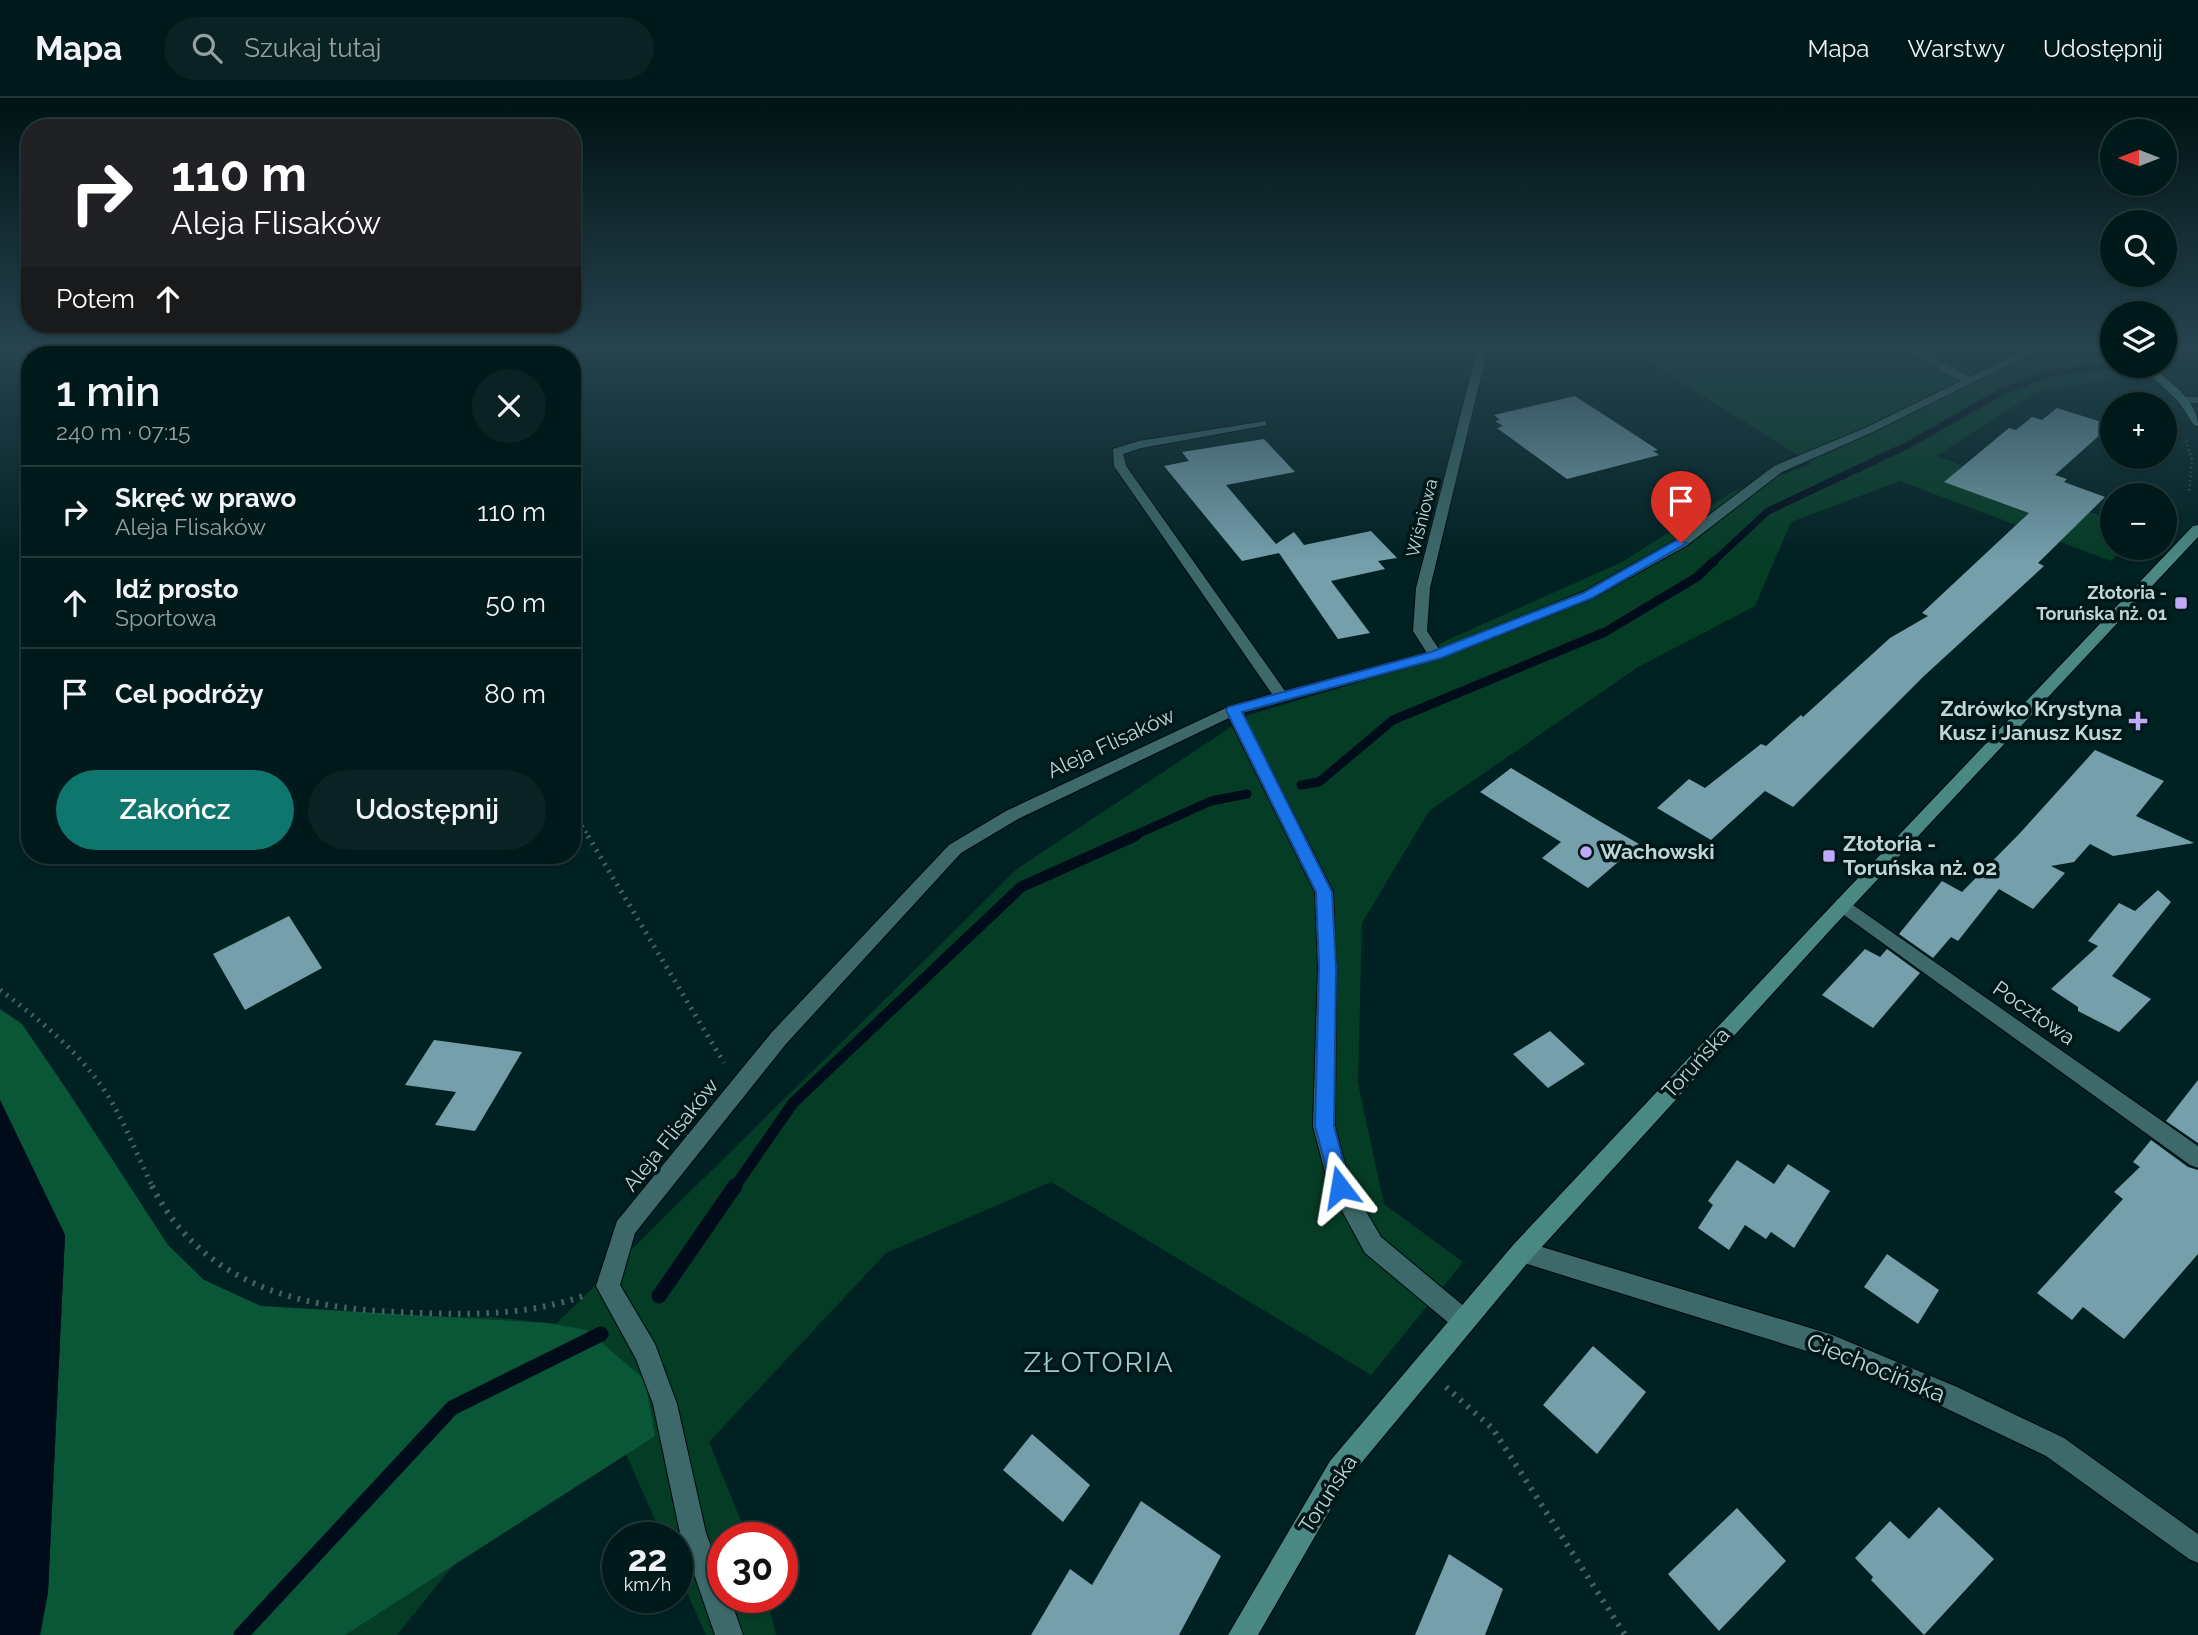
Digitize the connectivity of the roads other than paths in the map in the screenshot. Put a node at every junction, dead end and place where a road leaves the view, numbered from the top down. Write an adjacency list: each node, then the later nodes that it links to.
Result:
1 (1465, 419): 5 (street, Wiśniowa)
2 (1891, 419): 5 (street, Aleja Flisaków)
3 (1262, 424): 6 (street)
4 (2198, 529): 8 (main road, Toruńska)
5 (1436, 655): 6 (street, Aleja Flisaków)
6 (1281, 696): 7 (street, Aleja Flisaków)
7 (1233, 710): 11 (street); 13 (street, Aleja Flisaków)
8 (1843, 905): 9 (street, Pocztowa); 10 (main road, Toruńska)
9 (2198, 1158)
10 (1522, 1252): 11 (main road, Toruńska); 12 (street, Ciechocińska)
11 (1464, 1321): 14 (main road, Toruńska)
12 (2198, 1550)
13 (729, 1635)
14 (1242, 1635)

